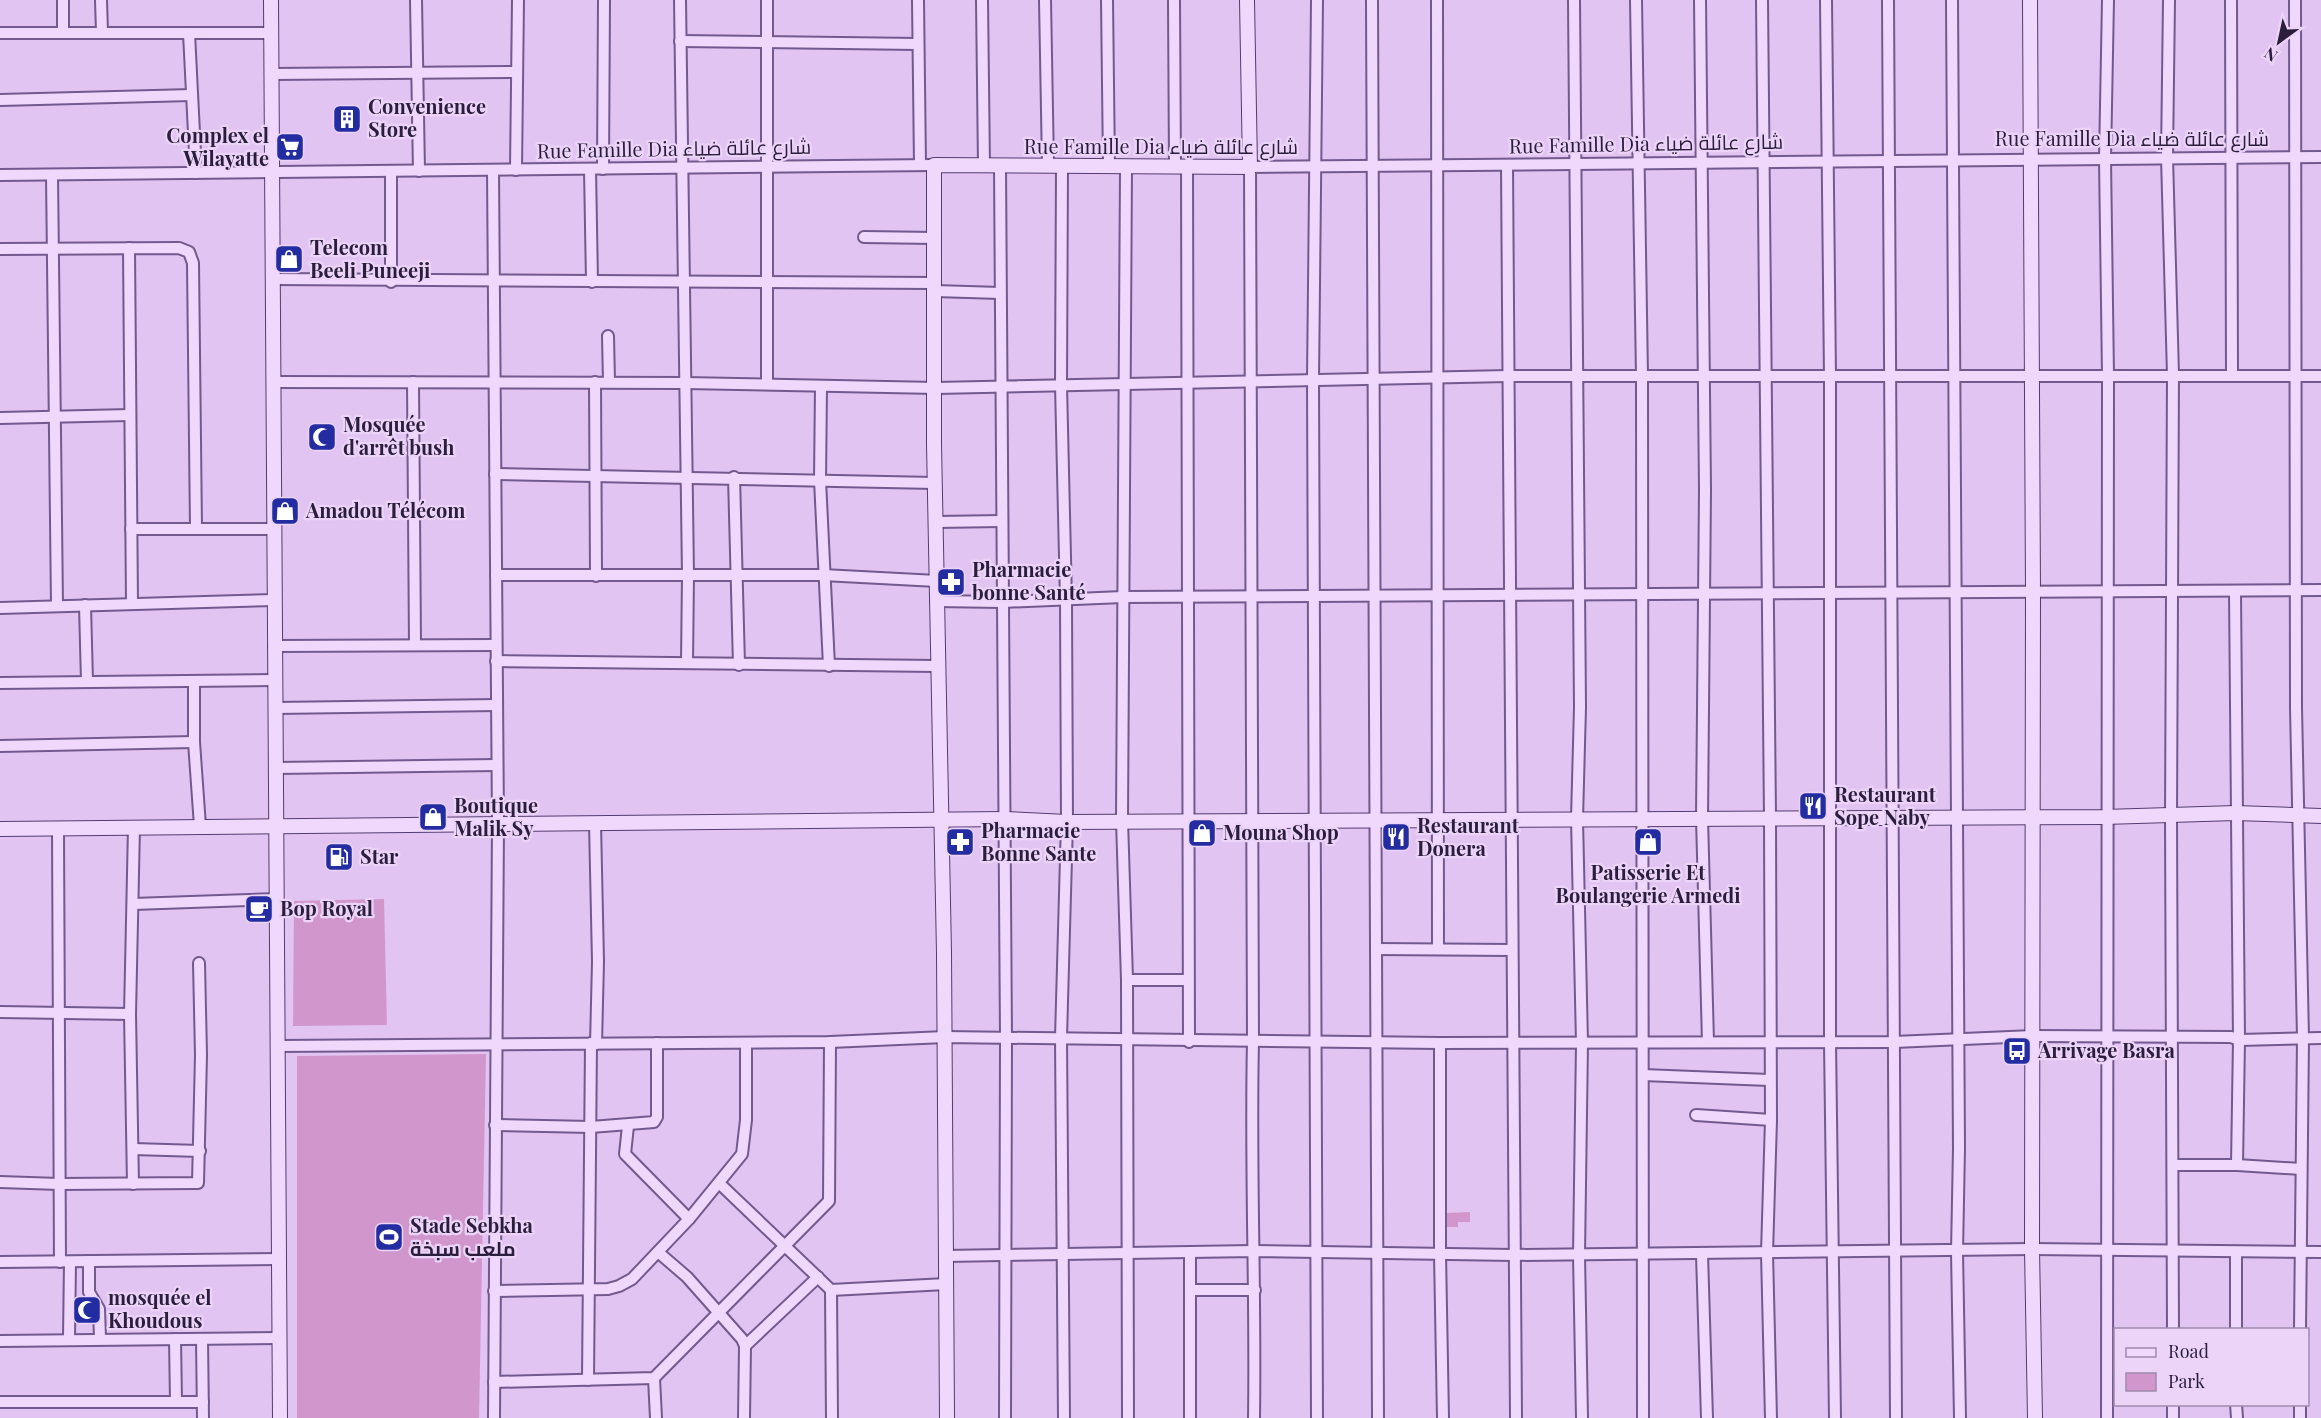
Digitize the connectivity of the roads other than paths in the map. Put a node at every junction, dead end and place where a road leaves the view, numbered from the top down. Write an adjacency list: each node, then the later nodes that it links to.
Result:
1 (63, 0): 32 (street)
2 (101, 0): 30 (street)
3 (271, 0): 34 (street)
4 (416, 0): 38 (street)
5 (518, 0): 39 (street)
6 (604, 0): 72 (street)
7 (680, 0): 35 (street)
8 (767, 0): 36 (street)
9 (918, 0): 37 (street)
10 (982, 0): 60 (street)
11 (1046, 0): 62 (street)
12 (1107, 0): 63 (street)
13 (1174, 0): 68 (street)
14 (1247, 0): 69 (street)
15 (1317, 0): 64 (street)
16 (1372, 0): 65 (street)
17 (1437, 0): 58 (street)
18 (1574, 0): 55 (street)
19 (1636, 0): 53 (street)
20 (1700, 0): 54 (street)
21 (1762, 0): 52 (street)
22 (1826, 0): 50 (street)
23 (1888, 0): 51 (street)
24 (1952, 0): 49 (street)
25 (2030, 0): 47 (street)
26 (2108, 0): 48 (street)
27 (2169, 0): 45 (street)
28 (2231, 0): 43 (street)
29 (2295, 0): 46 (street)
30 (102, 32): 32 (street); 33 (street)
31 (0, 33): 32 (street)
32 (63, 33)
33 (189, 33): 34 (street); 41 (street)
34 (271, 33): 40 (street)
35 (680, 41): 36 (street); 70 (street)
36 (767, 42): 37 (street); 66 (street)
37 (918, 44): 56 (street)
38 (417, 72): 39 (street); 40 (street); 76 (street)
39 (517, 72): 74 (street)
40 (271, 74): 77 (street)
41 (192, 95): 42 (street); 78 (street)
42 (0, 100)
43 (2230, 157): 45 (street, Rue Famille Dia شارع عائلة ضياء); 46 (street, Rue Famille Dia شارع عائلة ضياء); 102 (street)
44 (2321, 157): 46 (street, Rue Famille Dia شارع عائلة ضياء)
45 (2167, 158): 48 (street, Rue Famille Dia شارع عائلة ضياء); 95 (street)
46 (2295, 158): 103 (street)
47 (2031, 159): 48 (street, Rue Famille Dia شارع عائلة ضياء); 49 (street, Rue Famille Dia شارع عائلة ضياء); 108 (street)
48 (2105, 159): 101 (street)
49 (1953, 160): 51 (street, Rue Famille Dia شارع عائلة ضياء); 107 (street)
50 (1828, 161): 51 (street, Rue Famille Dia شارع عائلة ضياء); 52 (street, Rue Famille Dia شارع عائلة ضياء); 105 (street)
51 (1889, 161): 106 (street)
52 (1763, 162): 54 (street, Rue Famille Dia شارع عائلة ضياء); 100 (street)
53 (1640, 163): 54 (street, Rue Famille Dia شارع عائلة ضياء); 55 (street, Rue Famille Dia شارع عائلة ضياء); 98 (street)
54 (1701, 163): 99 (street)
55 (1574, 164): 59 (street, Rue Famille Dia شارع عائلة ضياء); 97 (street)
56 (920, 165): 57 (street, Rue Famille Dia شارع عائلة ضياء); 66 (street, Rue Famille Dia شارع عائلة ضياء)
57 (934, 165): 60 (street, Rue Famille Dia شارع عائلة ضياء); 82 (street)
58 (1437, 165): 59 (street, Rue Famille Dia شارع عائلة ضياء); 65 (street, Rue Famille Dia شارع عائلة ضياء); 109 (street)
59 (1507, 165): 96 (street)
60 (984, 166): 61 (street, Rue Famille Dia شارع عائلة ضياء)
61 (1000, 166): 62 (street, Rue Famille Dia شارع عائلة ضياء); 93 (street)
62 (1055, 166): 63 (street, Rue Famille Dia شارع عائلة ضياء); 122 (street)
63 (1109, 166): 67 (street, Rue Famille Dia شارع عائلة ضياء)
64 (1316, 166): 65 (street, Rue Famille Dia شارع عائلة ضياء); 69 (street, Rue Famille Dia شارع عائلة ضياء); 111 (street)
65 (1373, 166): 110 (street)
66 (767, 167): 70 (street, Rue Famille Dia شارع عائلة ضياء); 91 (street)
67 (1126, 167): 68 (street, Rue Famille Dia شارع عائلة ضياء); 121 (street)
68 (1181, 167): 69 (street, Rue Famille Dia شارع عائلة ضياء); 119 (street)
69 (1250, 167): 113 (street)
70 (682, 168): 72 (street, Rue Famille Dia شارع عائلة ضياء); 90 (street)
71 (590, 169): 72 (street, Rue Famille Dia شارع عائلة ضياء); 74 (street, Rue Famille Dia شارع عائلة ضياء); 89 (street)
72 (603, 169)
73 (493, 170): 74 (street, Rue Famille Dia شارع عائلة ضياء); 76 (street, Rue Famille Dia شارع عائلة ضياء); 87 (street)
74 (516, 170)
75 (391, 171): 76 (street, Rue Famille Dia شارع عائلة ضياء); 77 (street, Rue Famille Dia شارع عائلة ضياء); 88 (street)
76 (419, 171)
77 (272, 172): 78 (street, Rue Famille Dia شارع عائلة ضياء); 86 (street)
78 (196, 173): 80 (street, Rue Famille Dia شارع عائلة ضياء)
79 (0, 175): 80 (street, Rue Famille Dia شارع عائلة ضياء)
80 (52, 175): 85 (street)
81 (864, 237): 82 (street)
82 (935, 238): 92 (street)
83 (129, 248): 85 (street); 126 (street); 138 (street)
84 (0, 249): 85 (street)
85 (53, 249): 127 (street)
86 (273, 279): 88 (street); 114 (street)
87 (492, 281): 88 (street); 89 (street); 112 (street)
88 (391, 282)
89 (592, 282): 90 (street)
90 (683, 283): 91 (street); 118 (street)
91 (768, 284): 92 (street); 120 (street)
92 (935, 287): 93 (street); 125 (street)
93 (1000, 293): 124 (street)
94 (608, 336): 117 (street)
95 (2173, 375): 101 (street); 102 (street); 149 (street)
96 (1508, 376): 97 (street); 109 (street); 157 (street)
97 (1577, 376): 98 (street); 158 (street)
98 (1642, 376): 99 (street); 159 (street)
99 (1704, 376): 100 (street); 155 (street)
100 (1766, 376): 105 (street); 156 (street)
101 (2108, 376): 108 (street); 154 (street)
102 (2232, 376): 103 (street)
103 (2295, 376): 104 (street); 146 (street)
104 (2321, 376)
105 (1830, 377): 106 (street); 151 (street)
106 (1891, 377): 107 (street); 152 (street)
107 (1954, 377): 108 (street); 153 (street)
108 (2032, 377): 148 (street)
109 (1437, 378): 110 (street); 161 (street)
110 (1374, 379): 111 (street); 160 (street)
111 (1313, 380): 113 (street); 164 (street)
112 (494, 381): 115 (street); 116 (street); 129 (street)
113 (1250, 381): 119 (street); 163 (street)
114 (273, 382): 115 (street); 139 (street)
115 (413, 382): 174 (street)
116 (595, 382): 117 (street); 130 (street)
117 (609, 382): 118 (street)
118 (685, 383): 120 (street); 131 (street)
119 (1187, 383): 121 (street); 162 (street)
120 (767, 384): 123 (street)
121 (1125, 384): 122 (street); 165 (street)
122 (1061, 386): 124 (street); 167 (street)
123 (821, 387): 125 (street); 133 (street)
124 (1000, 387): 125 (street); 135 (street)
125 (936, 388): 134 (street)
126 (130, 415): 127 (street); 137 (street)
127 (55, 417): 128 (street); 172 (street)
128 (0, 418)
129 (495, 474): 130 (street); 140 (street)
130 (595, 475): 131 (street); 144 (street)
131 (685, 477): 132 (street); 142 (street)
132 (734, 477): 133 (street); 141 (street)
133 (820, 480): 134 (street); 143 (street)
134 (935, 483): 136 (street)
135 (1002, 521): 136 (street); 169 (street)
136 (936, 522): 145 (street)
137 (131, 529): 138 (street); 170 (street)
138 (196, 529): 139 (street)
139 (274, 529): 166 (street)
140 (496, 574): 144 (street); 176 (street)
141 (739, 574): 142 (street); 143 (street); 179 (street)
142 (688, 575): 144 (street); 178 (street)
143 (823, 575): 145 (street); 180 (street)
144 (596, 576)
145 (937, 580): 168 (street)
146 (2296, 590): 147 (street); 150 (street); 193 (street)
147 (2321, 590)
148 (2033, 591): 153 (street); 154 (street); 196 (street)
149 (2173, 591): 150 (street); 154 (street); 198 (street)
150 (2235, 591): 192 (street)
151 (1830, 592): 152 (street); 156 (street); 201 (street)
152 (1892, 592): 153 (street); 202 (street)
153 (1956, 592): 195 (street)
154 (2108, 592): 197 (street)
155 (1704, 593): 156 (street); 159 (street); 199 (street)
156 (1767, 593): 200 (street)
157 (1510, 594): 158 (street); 161 (street); 206 (street)
158 (1578, 594): 159 (street); 207 (street)
159 (1642, 594): 208 (street)
160 (1375, 595): 161 (street); 164 (street); 204 (street)
161 (1437, 595): 205 (street)
162 (1186, 596): 163 (street); 165 (street); 211 (street)
163 (1251, 596): 164 (street); 212 (street)
164 (1314, 596): 213 (street)
165 (1123, 597): 167 (street); 210 (street)
166 (275, 600): 170 (street); 175 (street)
167 (1066, 600): 169 (street); 214 (street)
168 (936, 601): 169 (street); 181 (street)
169 (1002, 602): 203 (street)
170 (132, 604): 171 (street)
171 (85, 605): 172 (street); 184 (street)
172 (57, 606): 173 (street)
173 (0, 608)
174 (415, 644): 175 (street); 176 (street)
175 (274, 645): 182 (street)
176 (496, 645): 177 (street)
177 (496, 661): 178 (street); 186 (street)
178 (687, 663): 179 (street)
179 (739, 665): 180 (street)
180 (829, 666): 181 (street)
181 (937, 666): 209 (street)
182 (274, 680): 183 (street); 187 (street)
183 (194, 681): 184 (street); 188 (street)
184 (87, 682): 185 (street)
185 (0, 683)
186 (497, 705): 187 (street); 190 (street)
187 (275, 708): 191 (street)
188 (194, 742): 189 (street); 217 (street)
189 (0, 746)
190 (497, 765): 191 (street); 216 (street)
191 (276, 768): 218 (street)
192 (2236, 813): 193 (street); 198 (street); 242 (street)
193 (2300, 816): 194 (street); 238 (street)
194 (2321, 816)
195 (1956, 817): 196 (street); 202 (street); 244 (street)
196 (2032, 817): 197 (street); 233 (street)
197 (2107, 817): 198 (street); 234 (street)
198 (2171, 817): 235 (street)
199 (1702, 818): 200 (street); 208 (street); 251 (street)
200 (1770, 818): 201 (street); 243 (street)
201 (1831, 818): 202 (street); 252 (street)
202 (1894, 818): 253 (street)
203 (1005, 819): 209 (street); 214 (street); 240 (street)
204 (1376, 819): 205 (street); 213 (street); 224 (street)
205 (1437, 819): 206 (street); 225 (street)
206 (1511, 819): 207 (street); 226 (street)
207 (1577, 819): 208 (street); 258 (street)
208 (1642, 819): 250 (street)
209 (940, 820): 215 (street); 236 (street)
210 (1122, 820): 211 (street); 214 (street); 228 (street)
211 (1189, 820): 212 (street); 229 (street)
212 (1252, 820): 213 (street); 247 (street)
213 (1314, 820): 248 (street)
214 (1066, 822): 237 (street)
215 (595, 823): 216 (street); 254 (street)
216 (498, 824): 218 (street); 259 (street)
217 (200, 826): 218 (street); 219 (street)
218 (276, 826): 222 (street)
219 (134, 827): 221 (street); 223 (street)
220 (0, 829): 221 (street)
221 (58, 829): 231 (street)
222 (277, 899): 223 (street); 261 (street)
223 (133, 904): 232 (street)
224 (1376, 949): 225 (street); 249 (street)
225 (1438, 949): 226 (street)
226 (1512, 950): 257 (street)
227 (199, 963): 270 (street)
228 (1127, 980): 229 (street); 241 (street)
229 (1188, 980): 246 (street)
230 (0, 1012): 231 (street)
231 (59, 1014): 232 (street); 276 (street)
232 (130, 1014): 269 (street)
233 (2033, 1036): 234 (street); 244 (street); 280 (street)
234 (2107, 1036): 235 (street); 282 (street)
235 (2172, 1036): 242 (street); 272 (street)
236 (945, 1037): 240 (street); 245 (street); 302 (street)
237 (1061, 1038): 240 (street); 241 (street); 299 (street)
238 (2303, 1038): 239 (street); 242 (street); 273 (street)
239 (2321, 1038)
240 (1006, 1039): 303 (street)
241 (1127, 1039): 246 (street); 294 (street)
242 (2239, 1040): 271 (street)
243 (1770, 1041): 251 (street); 252 (street); 263 (street)
244 (1958, 1041): 253 (street); 287 (street)
245 (830, 1042): 256 (street); 279 (street)
246 (1189, 1042): 247 (street)
247 (1253, 1042): 248 (street); 281 (street)
248 (1317, 1042): 249 (street); 285 (street)
249 (1377, 1042): 260 (street); 291 (street)
250 (1644, 1042): 251 (street); 258 (street); 262 (street)
251 (1708, 1042)
252 (1830, 1042): 253 (street); 298 (street)
253 (1894, 1042): 286 (street)
254 (593, 1043): 255 (street); 259 (street); 268 (street)
255 (657, 1043): 256 (street); 267 (street)
256 (746, 1043): 275 (street)
257 (1513, 1043): 258 (street); 260 (street); 300 (street)
258 (1582, 1043): 301 (street)
259 (495, 1044): 261 (street); 266 (street)
260 (1440, 1044): 295 (street)
261 (278, 1046): 304 (street)
262 (1643, 1075): 263 (street); 296 (street)
263 (1769, 1080): 265 (street)
264 (1696, 1115): 265 (street)
265 (1771, 1120): 292 (street)
266 (495, 1125): 268 (street); 314 (street)
267 (628, 1126): 268 (street); 278 (street)
268 (591, 1127): 310 (street)
269 (133, 1149): 270 (street); 277 (street)
270 (200, 1151): 277 (street)
271 (2237, 1165): 272 (street); 273 (street)
272 (2173, 1166): 283 (street)
273 (2301, 1169): 293 (street)
274 (0, 1182): 276 (street)
275 (719, 1183): 278 (street); 279 (street)
276 (59, 1184): 277 (street); 307 (street)
277 (133, 1184)
278 (689, 1219): 284 (street)
279 (786, 1247): 308 (street); 315 (street)
280 (2032, 1249): 282 (street); 287 (street); 355 (street)
281 (1253, 1251): 285 (street); 290 (street); 313 (street)
282 (2109, 1251): 283 (street); 356 (street)
283 (2173, 1251): 288 (street); 316 (street)
284 (658, 1252): 310 (street); 315 (street)
285 (1316, 1252): 291 (street); 344 (street)
286 (1896, 1252): 287 (street); 298 (street); 353 (street)
287 (1957, 1252): 354 (street)
288 (2236, 1252): 293 (street); 317 (street)
289 (2321, 1252): 293 (street)
290 (1190, 1253): 294 (street); 312 (street)
291 (1378, 1253): 295 (street); 345 (street)
292 (1767, 1253): 297 (street); 298 (street); 351 (street)
293 (2300, 1253): 318 (street)
294 (1129, 1254): 299 (street); 341 (street)
295 (1440, 1254): 300 (street); 346 (street)
296 (1642, 1254): 297 (street); 301 (street); 349 (street)
297 (1702, 1254): 350 (street)
298 (1833, 1254): 352 (street)
299 (1064, 1255): 303 (street); 340 (street)
300 (1514, 1255): 301 (street); 347 (street)
301 (1579, 1255): 348 (street)
302 (945, 1256): 303 (street); 309 (street)
303 (1004, 1256): 339 (street)
304 (280, 1259): 305 (street); 320 (street)
305 (88, 1261): 307 (street); 319 (street)
306 (0, 1262): 307 (street)
307 (65, 1262): 321 (street)
308 (818, 1277): 311 (street); 325 (street)
309 (946, 1284): 311 (street); 338 (street)
310 (589, 1289): 314 (street); 327 (street)
311 (831, 1290): 337 (street)
312 (1190, 1290): 313 (street); 342 (street)
313 (1255, 1290): 343 (street)
314 (494, 1291): 328 (street)
315 (720, 1311): 325 (street); 326 (street)
316 (2173, 1328)
317 (2236, 1328)
318 (2300, 1328)
319 (100, 1338): 321 (street); 322 (street)
320 (280, 1338): 323 (street); 333 (street)
321 (69, 1339): 324 (street)
322 (175, 1339): 323 (street); 330 (street)
323 (202, 1339): 331 (street)
324 (0, 1341)
325 (745, 1346): 336 (street)
326 (654, 1378): 327 (street); 335 (street)
327 (588, 1380): 328 (street)
328 (494, 1382): 334 (street)
329 (0, 1402): 330 (street)
330 (176, 1402): 331 (street)
331 (203, 1402): 332 (street)
332 (203, 1418)
333 (280, 1418)
334 (494, 1418)
335 (656, 1418)
336 (744, 1418)
337 (832, 1418)
338 (947, 1418)
339 (1005, 1418)
340 (1064, 1418)
341 (1128, 1418)
342 (1191, 1418)
343 (1254, 1418)
344 (1317, 1418)
345 (1378, 1418)
346 (1443, 1418)
347 (1516, 1418)
348 (1582, 1418)
349 (1643, 1418)
350 (1707, 1418)
351 (1771, 1418)
352 (1835, 1418)
353 (1896, 1418)
354 (1960, 1418)
355 (2035, 1418)
356 (2107, 1418)

